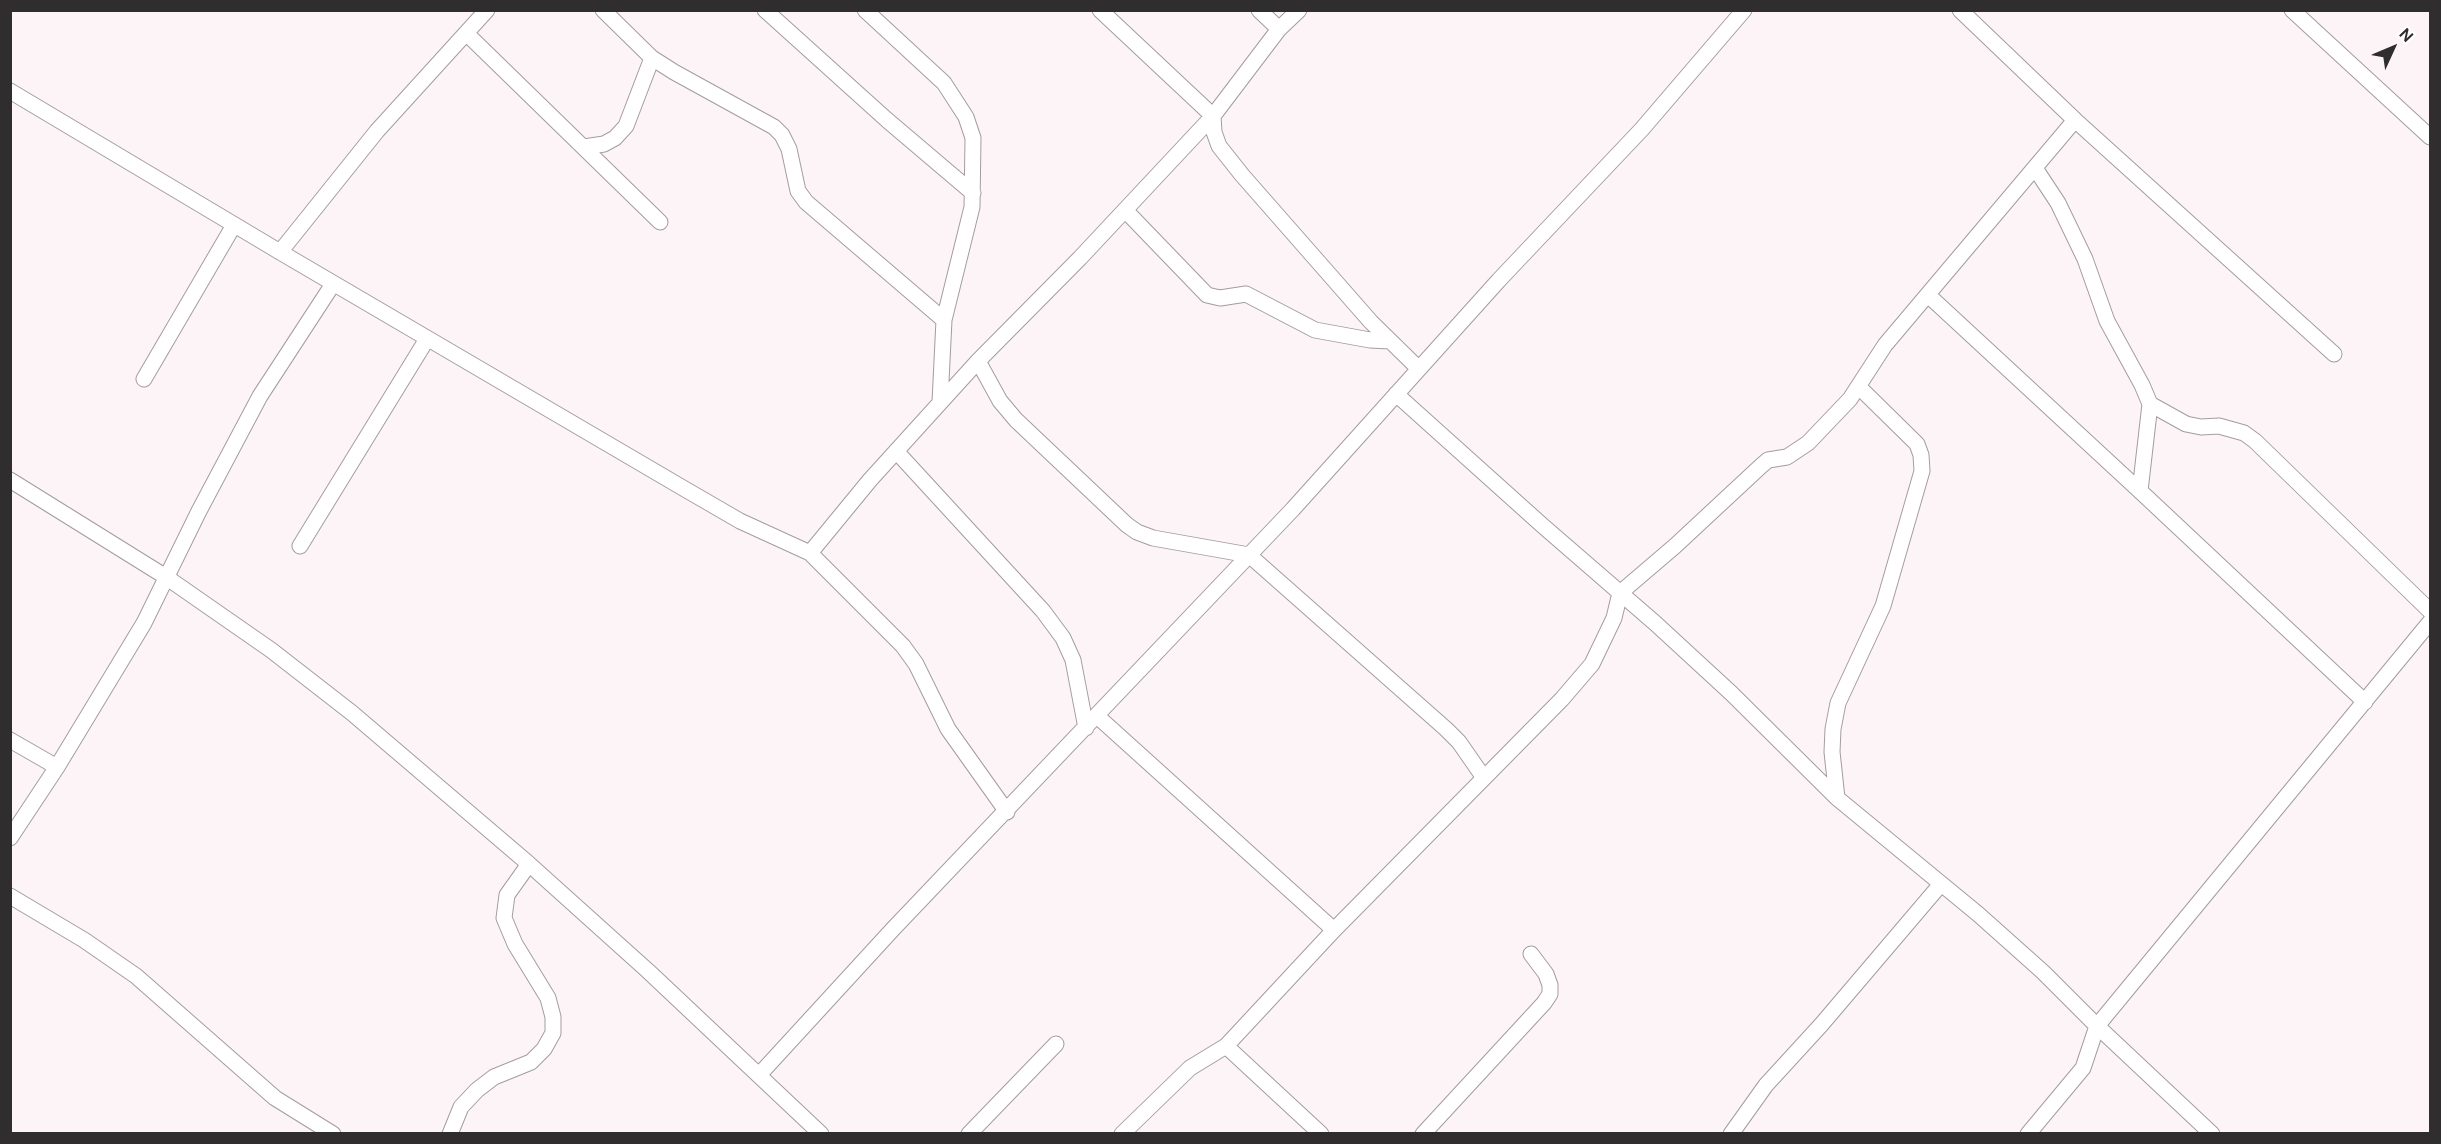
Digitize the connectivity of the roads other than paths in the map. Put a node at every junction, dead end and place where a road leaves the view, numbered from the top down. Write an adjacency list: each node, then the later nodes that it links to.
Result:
1 (487, 10): 12 (street)
2 (603, 10): 13 (street)
3 (765, 10): 20 (street)
4 (865, 10): 20 (street)
5 (1100, 10): 15 (street)
6 (1260, 10): 11 (street)
7 (1299, 10): 11 (street)
8 (1744, 10): 32 (street)
9 (1960, 10): 16 (street)
10 (2292, 10): 17 (street)
11 (1279, 29): 15 (street)
12 (466, 33): 18 (street); 24 (street)
13 (652, 57): 18 (street); 27 (street)
14 (10, 91): 23 (street)
15 (1214, 116): 21 (street); 29 (street)
16 (2075, 120): 19 (street); 30 (street)
17 (2430, 136)
18 (584, 147): 22 (street)
19 (2035, 168): 26 (street); 37 (street)
20 (973, 193): 27 (street)
21 (1125, 210): 29 (street); 31 (street)
22 (660, 222)
23 (234, 225): 24 (street); 33 (street)
24 (280, 252): 25 (street)
25 (333, 284): 28 (street); 44 (street)
26 (1928, 295): 34 (street); 40 (street)
27 (944, 320): 36 (street)
28 (427, 339): 41 (street); 42 (street)
29 (1390, 340): 32 (street)
30 (2334, 354)
31 (978, 361): 36 (street); 43 (street)
32 (1419, 369): 35 (street)
33 (144, 379)
34 (1859, 387): 45 (street); 54 (street)
35 (1396, 394): 43 (street); 45 (street)
36 (940, 402): 38 (street)
37 (2150, 404): 40 (street); 46 (street)
38 (897, 451): 42 (street); 50 (street)
39 (10, 480): 44 (street)
40 (2140, 491): 48 (street)
41 (300, 546)
42 (810, 553): 55 (street)
43 (1249, 555): 49 (street); 53 (street)
44 (166, 577): 52 (street); 57 (street)
45 (1620, 593): 53 (street); 54 (street)
46 (2430, 611)
47 (2430, 622): 48 (street)
48 (2365, 702): 62 (street)
49 (1097, 716): 50 (street); 60 (street)
50 (1086, 728): 55 (street)
51 (10, 740): 52 (street)
52 (57, 767): 56 (street)
53 (1484, 778): 60 (street)
54 (1837, 798): 58 (street)
55 (1007, 812): 65 (street)
56 (10, 838)
57 (528, 864): 65 (street); 67 (street)
58 (1941, 884): 62 (street); 73 (street)
59 (10, 896): 66 (street)
60 (1334, 930): 64 (street)
61 (1531, 954): 72 (street)
62 (2097, 1026): 74 (street); 75 (street)
63 (1056, 1044): 69 (street)
64 (1226, 1046): 70 (street); 71 (street)
65 (759, 1076): 68 (street)
66 (331, 1133)
67 (450, 1134)
68 (821, 1134)
69 (969, 1134)
70 (1122, 1134)
71 (1321, 1134)
72 (1424, 1134)
73 (1731, 1134)
74 (2028, 1134)
75 (2212, 1134)

